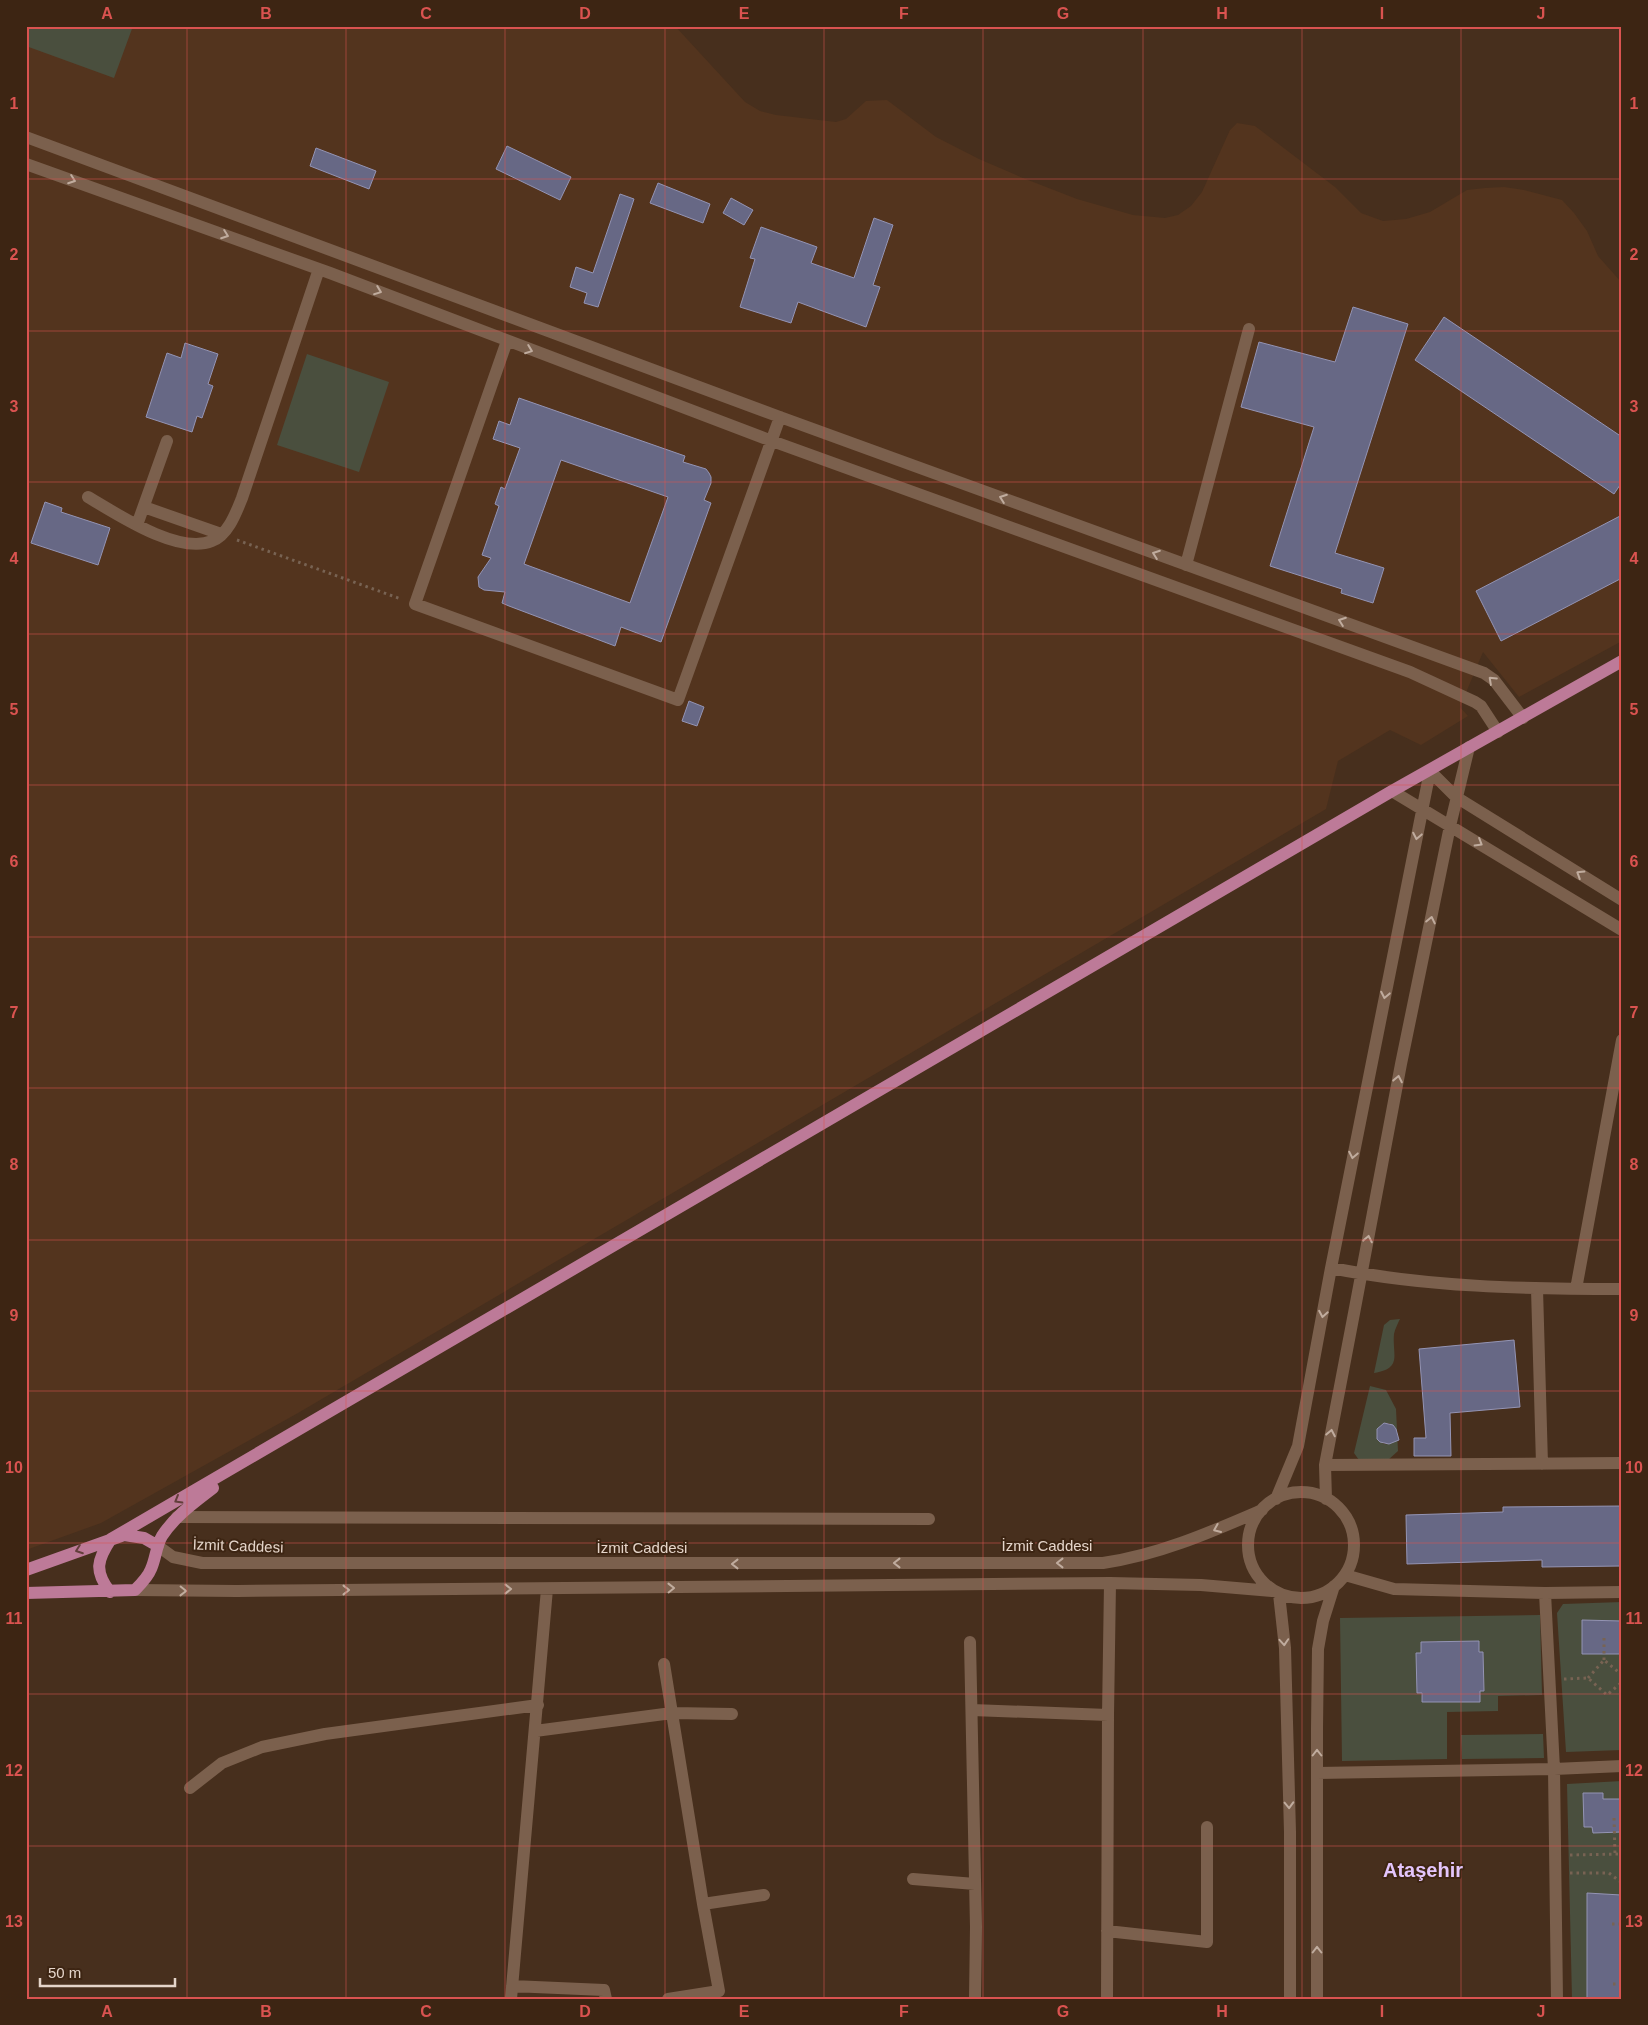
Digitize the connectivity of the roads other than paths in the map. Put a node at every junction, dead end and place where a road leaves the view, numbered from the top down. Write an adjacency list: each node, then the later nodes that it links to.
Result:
1 (26, 137): 6 (street)
2 (26, 164): 3 (street, one-way to 3)
3 (319, 269): 5 (street, one-way to 5); 12 (street)
4 (1249, 329): 13 (street)
5 (507, 341): 8 (street, one-way to 8); 8 (street)
6 (780, 417): 8 (street); 13 (street, one-way to 6)
7 (167, 441): 10 (street)
8 (772, 441): 16 (street)
9 (88, 497): 11 (street)
10 (144, 507): 11 (street); 12 (street)
11 (137, 525): 12 (street)
12 (222, 534)
13 (1186, 565): 15 (street, one-way to 13)
14 (1622, 661): 15 (main road)
15 (1523, 718): 16 (main road)
16 (1498, 732): 17 (main road)
17 (1469, 747): 18 (main road); 20 (street)
18 (1430, 771): 19 (main road); 20 (street); 21 (street)
19 (1392, 791): 21 (street); 31 (main road)
20 (1456, 797): 22 (street); 23 (street, one-way to 20)
21 (1422, 810): 22 (street); 26 (street, one-way to 26)
22 (1450, 826): 24 (street, one-way to 24); 27 (street, one-way to 22)
23 (1622, 900)
24 (1622, 930)
25 (1622, 1040): 29 (street)
26 (1331, 1268): 27 (street); 35 (street, one-way to 35)
27 (1361, 1274): 28 (street); 34 (street, one-way to 27)
28 (1537, 1289): 29 (street); 32 (street)
29 (1576, 1289): 30 (street)
30 (1622, 1289)
31 (265, 1449): 38 (main road); 40 (main road, one-way to 40)
32 (1542, 1464): 33 (street); 34 (street)
33 (1622, 1464)
34 (1326, 1465): 36 (street)
35 (1276, 1498): 36 (street, İzmit Caddesi); 37 (street, İzmit Caddesi)
36 (1326, 1499): 43 (street, İzmit Caddesi)
37 (1262, 1510): 41 (street, İzmit Caddesi, one-way to 41); 51 (street, İzmit Caddesi)
38 (177, 1517): 39 (street); 41 (main road)
39 (929, 1519)
40 (111, 1539): 41 (main road, İzmit Caddesi); 42 (main road, İzmit Caddesi, one-way to 42); 48 (main road)
41 (158, 1546): 47 (main road)
42 (26, 1570)
43 (1345, 1574): 45 (street, İzmit Caddesi); 52 (street)
44 (1110, 1583): 46 (street, İzmit Caddesi, one-way to 44); 51 (street, İzmit Caddesi); 59 (street)
45 (1334, 1586): 51 (street, İzmit Caddesi); 63 (street, one-way to 45)
46 (547, 1589): 47 (street, İzmit Caddesi, one-way to 46); 55 (street)
47 (134, 1590): 48 (main road, İzmit Caddesi)
48 (110, 1592): 50 (main road, İzmit Caddesi)
49 (1622, 1592): 52 (street)
50 (26, 1593)
51 (1276, 1593): 77 (street, one-way to 77)
52 (1546, 1593): 62 (street)
53 (970, 1642): 56 (street)
54 (664, 1664): 57 (street)
55 (538, 1705): 60 (street); 64 (street)
56 (972, 1710): 59 (street); 67 (street)
57 (672, 1713): 58 (street); 60 (street); 69 (street)
58 (732, 1714)
59 (1108, 1715): 70 (street)
60 (535, 1731): 71 (street)
61 (1622, 1766): 62 (street)
62 (1554, 1769): 63 (street); 79 (street)
63 (1317, 1773): 78 (street, one-way to 63)
64 (190, 1788)
65 (1207, 1827): 70 (street)
66 (913, 1879): 67 (street)
67 (975, 1884): 75 (street)
68 (764, 1895): 69 (street)
69 (703, 1904): 72 (street)
70 (1107, 1931): 76 (street)
71 (511, 1992): 73 (street)
72 (720, 1995): 74 (street)
73 (606, 1999)
74 (668, 1999)
75 (975, 1999)
76 (1107, 1999)
77 (1290, 1999)
78 (1317, 1999)
79 (1557, 1999)

